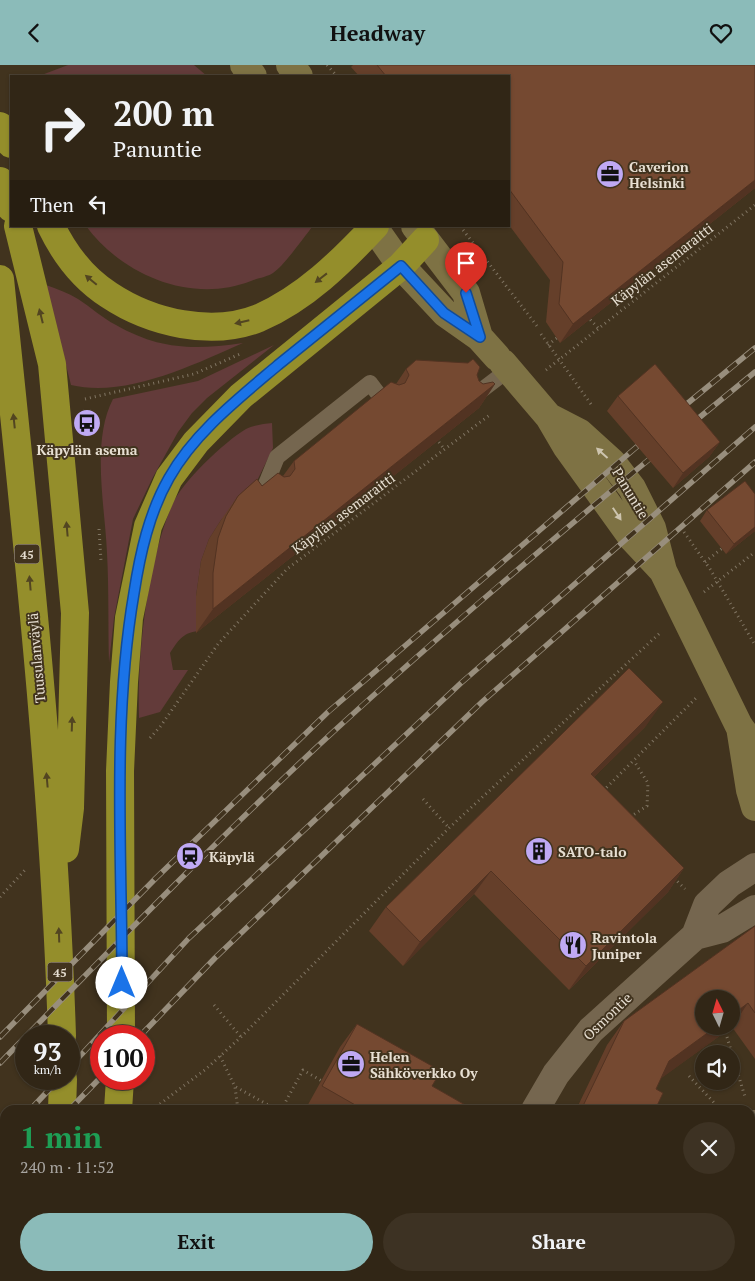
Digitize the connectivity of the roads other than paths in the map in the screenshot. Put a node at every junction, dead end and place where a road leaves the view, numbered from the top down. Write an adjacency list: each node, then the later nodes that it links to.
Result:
1 (244, 65): 3 (main road)
2 (290, 65): 4 (main road)
3 (252, 75)
4 (298, 75)
5 (0, 126): 6 (highway)
6 (10, 142)
7 (0, 181): 8 (highway)
8 (10, 206)
9 (18, 227): 23 (highway, one-way to 9)
10 (51, 227): 11 (highway, one-way to 10)
11 (374, 227): 13 (main road, Panuntie)
12 (420, 233): 13 (highway); 15 (main road, Panuntie)
13 (401, 266): 15 (main road, Panuntie); 27 (highway)
14 (0, 279): 23 (highway, Tuusulanväylä / 45, one-way to 14)
15 (480, 337): 16 (main road, Panuntie)
16 (512, 368): 18 (lane); 20 (main road, Panuntie)
17 (382, 399): 19 (lane)
18 (470, 399)
19 (269, 491)
20 (747, 736): 21 (main road, Panuntie)
21 (755, 807)
22 (755, 867): 25 (street, Osmontie)
23 (58, 908): 26 (highway, Tuusulanväylä / 45, one-way to 23)
24 (755, 909): 25 (street, Osmontie)
25 (695, 936): 32 (street, Osmontie)
26 (62, 1025)
27 (122, 1025)
28 (63, 1090): 30 (highway)
29 (119, 1090): 31 (highway)
30 (62, 1105)
31 (118, 1105)
32 (537, 1105)

